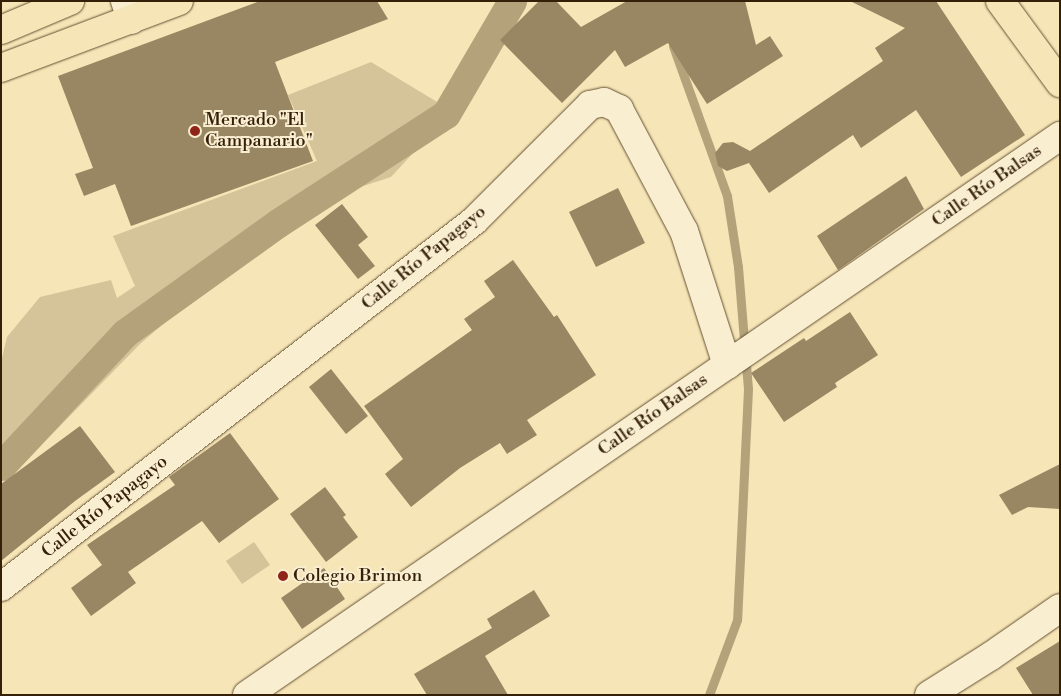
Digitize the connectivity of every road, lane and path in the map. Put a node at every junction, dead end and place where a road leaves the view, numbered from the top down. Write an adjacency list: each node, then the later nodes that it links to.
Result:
1 (70, 1): 5 (main road)
2 (180, 1): 4 (main road)
3 (1000, 1): 7 (main road)
4 (128, 11): 6 (main road)
5 (1, 30)
6 (1, 68)
7 (1060, 83)
8 (1060, 136): 9 (street, Calle Río Balsas)
9 (735, 360): 10 (street, Calle Río Papagayo); 12 (street, Calle Río Balsas)
10 (1, 587)
11 (1060, 608): 13 (street)
12 (247, 695)
13 (929, 695)

